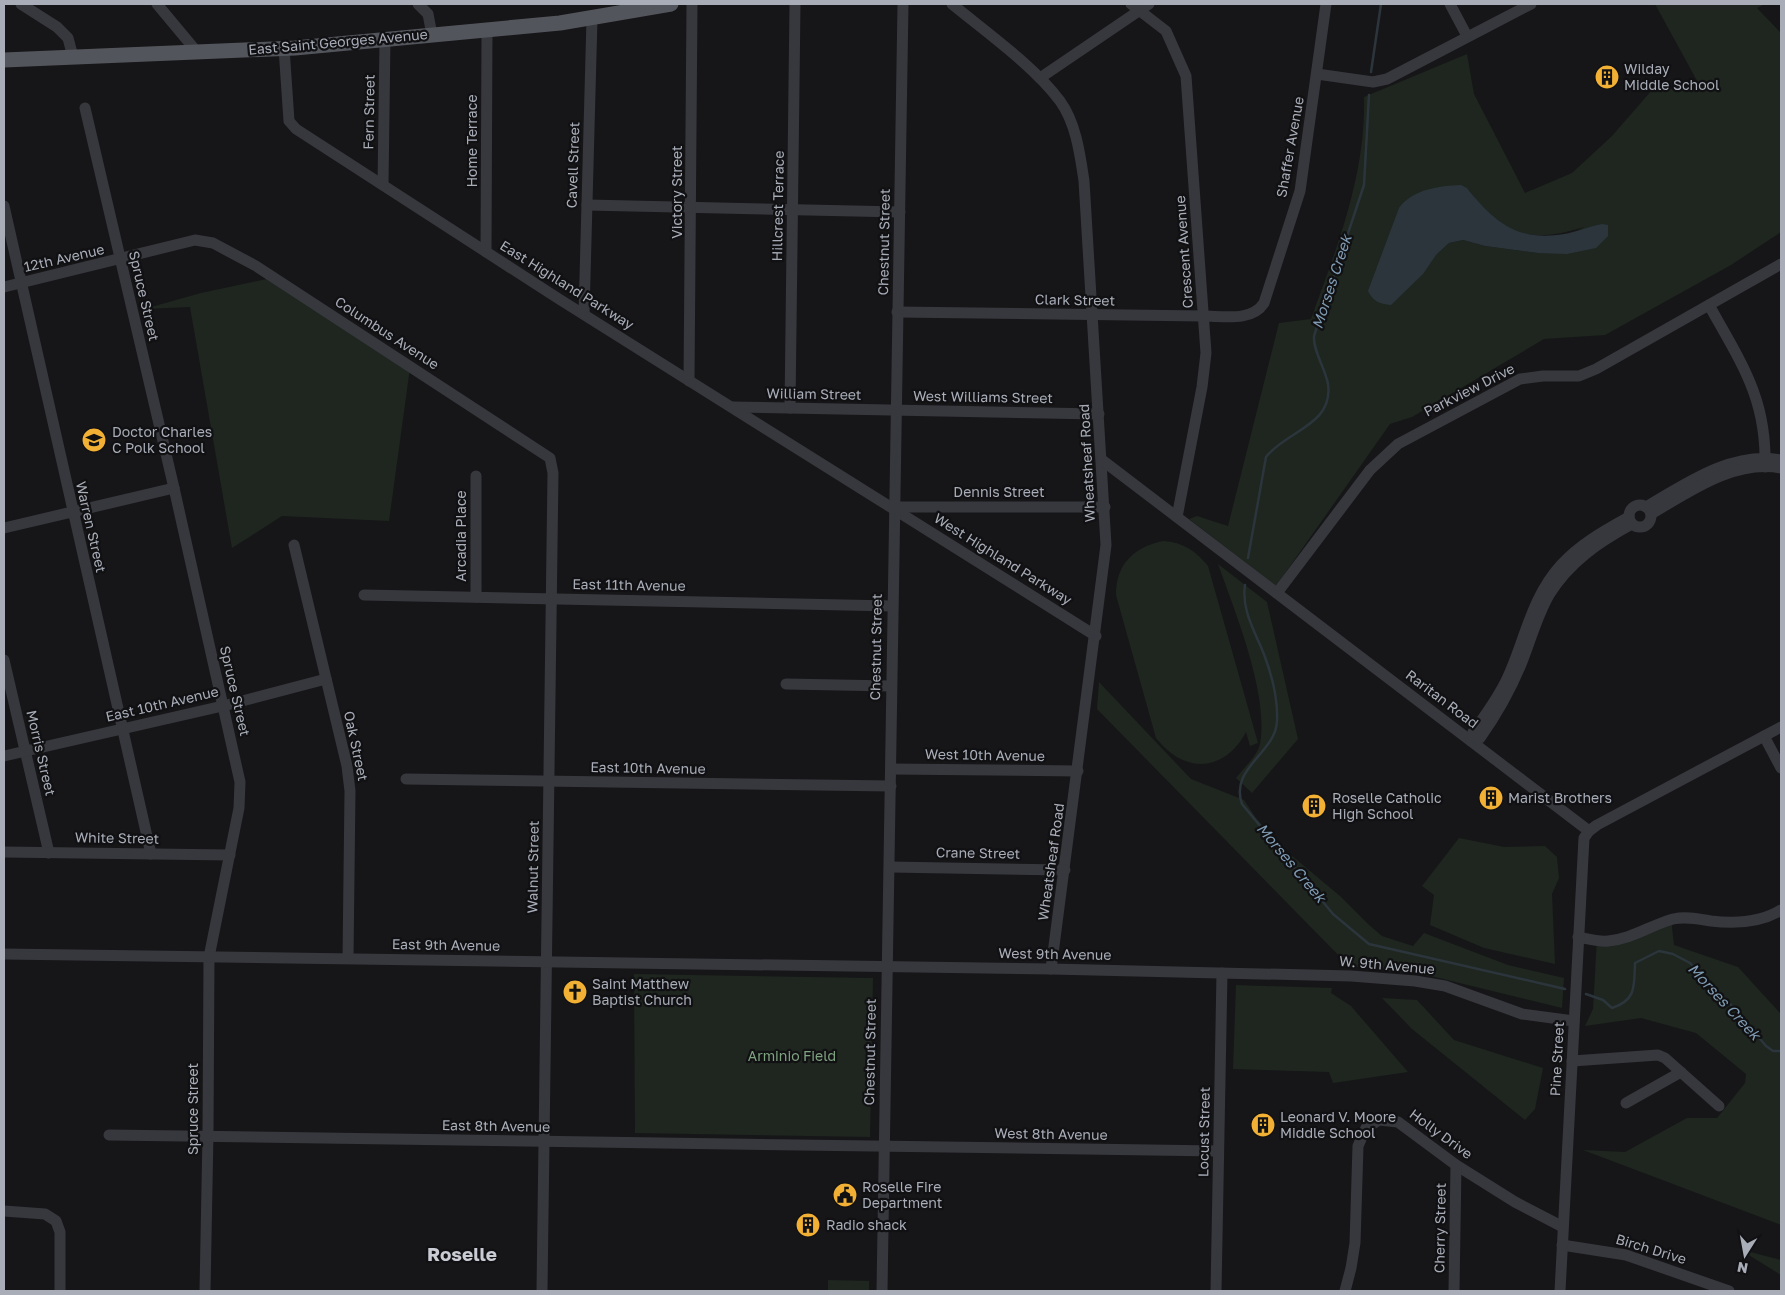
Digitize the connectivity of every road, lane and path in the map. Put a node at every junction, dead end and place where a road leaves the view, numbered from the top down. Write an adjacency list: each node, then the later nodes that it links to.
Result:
1 (21, 4): 21 (street)
2 (173, 4): 13 (street)
3 (418, 4): 16 (street)
4 (666, 4): 14 (main road, East Saint Georges Avenue)
5 (692, 4): 29 (street, Victory Street)
6 (795, 4): 30 (street, Hillcrest Terrace)
7 (903, 4): 31 (street, Chestnut Street)
8 (952, 4): 24 (street, Wheatsheaf Road)
9 (1326, 4): 23 (street, Shaffer Avenue)
10 (1450, 4): 17 (street)
11 (1531, 4): 17 (street)
12 (1140, 6): 24 (street); 43 (street, Crescent Avenue)
13 (160, 8): 20 (street)
14 (592, 18): 15 (main road, East Saint Georges Avenue); 27 (street, Cavell Street)
15 (487, 30): 16 (main road, East Saint Georges Avenue); 33 (street, Home Terrace)
16 (432, 35): 18 (main road, East Saint Georges Avenue)
17 (1467, 36): 23 (street)
18 (385, 39): 19 (main road, East Saint Georges Avenue); 26 (street, Fern Street)
19 (284, 48): 20 (main road, East Saint Georges Avenue); 26 (street, East Highland Parkway)
20 (197, 52): 21 (main road, East Saint Georges Avenue)
21 (73, 57): 22 (main road, East Saint Georges Avenue)
22 (4, 60)
23 (1317, 74): 41 (street, Shaffer Avenue)
24 (1040, 78): 42 (street, Wheatsheaf Road)
25 (85, 108): 34 (street, Spruce Street)
26 (382, 185): 33 (street, East Highland Parkway)
27 (587, 205): 29 (street); 40 (street, Cavell Street)
28 (4, 206): 36 (street, Warren Street)
29 (692, 208): 30 (street); 44 (street, Victory Street)
30 (793, 210): 31 (street); 46 (street, Hillcrest Terrace)
31 (900, 212): 39 (street, Chestnut Street)
32 (217, 245): 34 (street, 12th Avenue); 49 (street, Columbus Avenue)
33 (486, 252): 40 (street, East Highland Parkway)
34 (120, 260): 36 (street, 12th Avenue); 55 (street, Spruce Street)
35 (1781, 264): 38 (street, Parkview Drive)
36 (21, 283): 37 (street, 12th Avenue); 58 (street, Warren Street)
37 (4, 287)
38 (1710, 305): 52 (street); 64 (street, Parkview Drive)
39 (897, 312): 42 (street, Clark Street); 47 (street, Chestnut Street)
40 (584, 314): 44 (street, East Highland Parkway)
41 (1252, 314): 43 (street, Clark Street)
42 (1093, 315): 43 (street, Clark Street); 48 (street, Wheatsheaf Road)
43 (1203, 316): 60 (street, Crescent Avenue)
44 (689, 380): 45 (street, East Highland Parkway)
45 (731, 407): 46 (street, William Street); 56 (street, East Highland Parkway)
46 (790, 408): 47 (street, William Street)
47 (896, 410): 48 (street, West Williams Street); 56 (street, Chestnut Street)
48 (1099, 414): 50 (street, Wheatsheaf Road)
49 (538, 448): 67 (street, Walnut Street)
50 (1102, 460): 57 (street, Wheatsheaf Road); 60 (street, Raritan Road)
51 (1781, 460): 52 (street)
52 (1766, 463): 53 (street); 59 (street)
53 (1781, 468)
54 (476, 476): 66 (street, Arcadia Place)
55 (174, 488): 58 (street); 74 (street, Spruce Street)
56 (894, 507): 57 (street, Dennis Street); 68 (street, Chestnut Street); 69 (street, West Highland Parkway)
57 (1105, 507): 69 (street, Wheatsheaf Road)
58 (72, 511): 62 (street); 76 (street, Warren Street)
59 (1648, 511): 61 (street); 61 (street)
60 (1177, 517): 64 (street, Raritan Road)
61 (1630, 520): 78 (street)
62 (4, 528)
63 (294, 545): 71 (street, Oak Street)
64 (1277, 593): 78 (street, Raritan Road)
65 (364, 595): 66 (street, East 11th Avenue)
66 (476, 597): 67 (street, East 11th Avenue)
67 (551, 598): 68 (street, East 11th Avenue); 85 (street, Walnut Street)
68 (892, 606): 73 (street, Chestnut Street)
69 (1096, 636): 83 (street, Wheatsheaf Road)
70 (4, 660): 79 (street, Morris Street)
71 (326, 679): 74 (street, East 10th Avenue); 98 (street, Oak Street)
72 (786, 684): 73 (street)
73 (891, 686): 81 (street, Chestnut Street)
74 (223, 706): 76 (street, East 10th Avenue); 91 (street, Spruce Street)
75 (1781, 727): 77 (street)
76 (122, 729): 79 (street, East 10th Avenue); 90 (street, Warren Street)
77 (1764, 736): 82 (street); 87 (street)
78 (1472, 741): 87 (street, Raritan Road)
79 (25, 751): 80 (street, East 10th Avenue); 89 (street, Morris Street)
80 (4, 756)
81 (891, 768): 83 (street, West 10th Avenue); 86 (street, Chestnut Street)
82 (1781, 768)
83 (1078, 771): 93 (street, Wheatsheaf Road)
84 (406, 779): 85 (street, East 10th Avenue)
85 (549, 781): 86 (street, East 10th Avenue); 99 (street, Walnut Street)
86 (891, 786): 92 (street, Chestnut Street)
87 (1589, 831): 95 (street, Pine Street)
88 (4, 852): 89 (street, White Street)
89 (49, 853): 90 (street, White Street)
90 (151, 854): 91 (street, White Street)
91 (230, 854): 97 (street, Spruce Street)
92 (890, 867): 93 (street, Crane Street); 100 (street, Chestnut Street)
93 (1065, 870): 101 (street, Wheatsheaf Road)
94 (1781, 910): 95 (street)
95 (1578, 937): 103 (street, Pine Street)
96 (4, 954): 97 (street, East 9th Avenue)
97 (209, 957): 98 (street, East 9th Avenue); 109 (street, Spruce Street)
98 (348, 958): 99 (street, East 9th Avenue)
99 (547, 961): 100 (street, East 9th Avenue); 110 (street, Walnut Street)
100 (888, 967): 101 (street, West 9th Avenue); 111 (street, Chestnut Street)
101 (1051, 969): 102 (street, West 9th Avenue)
102 (1222, 972): 103 (street, W. 9th Avenue); 112 (street, Locust Street)
103 (1574, 1022): 104 (street, Pine Street)
104 (1572, 1061): 105 (street); 115 (street, Pine Street)
105 (1681, 1072): 106 (street); 107 (street)
106 (1626, 1104)
107 (1719, 1106)
108 (109, 1135): 109 (street, East 8th Avenue)
109 (208, 1136): 110 (street, East 8th Avenue); 118 (street, Spruce Street)
110 (544, 1142): 111 (street, East 8th Avenue); 119 (street, Walnut Street)
111 (883, 1147): 112 (street, West 8th Avenue); 120 (street, Chestnut Street)
112 (1218, 1151): 121 (street, Locust Street)
113 (1456, 1165): 115 (street, Holly Drive); 122 (street, Holly Drive); 123 (street, Cherry Street)
114 (4, 1211): 117 (street)
115 (1563, 1227): 116 (street, Pine Street)
116 (1562, 1245): 124 (street, Pine Street); 125 (street, Birch Drive)
117 (60, 1291)
118 (205, 1291)
119 (542, 1291)
120 (882, 1291)
121 (1216, 1291)
122 (1345, 1291)
123 (1454, 1291)
124 (1560, 1291)
125 (1729, 1291)

